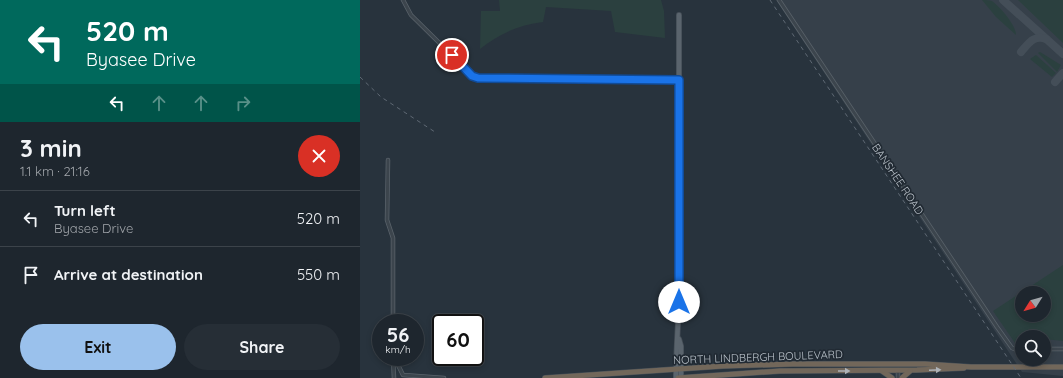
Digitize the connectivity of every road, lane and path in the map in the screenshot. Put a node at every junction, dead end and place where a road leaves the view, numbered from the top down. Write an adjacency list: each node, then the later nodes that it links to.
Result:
1 (403, 0): 4 (street)
2 (779, 0): 7 (street, BANSHEE ROAD)
3 (679, 15): 4 (main road)
4 (679, 80): 16 (main road)
5 (388, 160): 6 (street)
6 (393, 314)
7 (1015, 349)
8 (1063, 349): 9 (street)
9 (1051, 350)
10 (898, 364): 13 (highway, NORTH LINDBERGH BOULEVARD); 16 (highway, NORTH LINDBERGH BOULEVARD); 17 (street)
11 (394, 366): 21 (street)
12 (398, 366): 22 (street)
13 (971, 367): 15 (highway, NORTH LINDBERGH BOULEVARD); 18 (highway, NORTH LINDBERGH BOULEVARD, one-way to 13)
14 (1063, 367): 15 (highway, NORTH LINDBERGH BOULEVARD)
15 (1052, 368): 20 (highway, NORTH LINDBERGH BOULEVARD)
16 (678, 369): 23 (highway, NORTH LINDBERGH BOULEVARD); 24 (main road); 25 (main road)
17 (898, 370): 18 (highway, NORTH LINDBERGH BOULEVARD); 19 (highway, NORTH LINDBERGH BOULEVARD); 27 (street)
18 (912, 370): 28 (highway)
19 (881, 371): 25 (highway, NORTH LINDBERGH BOULEVARD, one-way to 19); 26 (highway)
20 (1063, 371)
21 (394, 378)
22 (444, 378)
23 (545, 378)
24 (677, 378): 25 (highway, NORTH LINDBERGH BOULEVARD)
25 (681, 378)
26 (892, 378)
27 (898, 378)
28 (902, 378)

